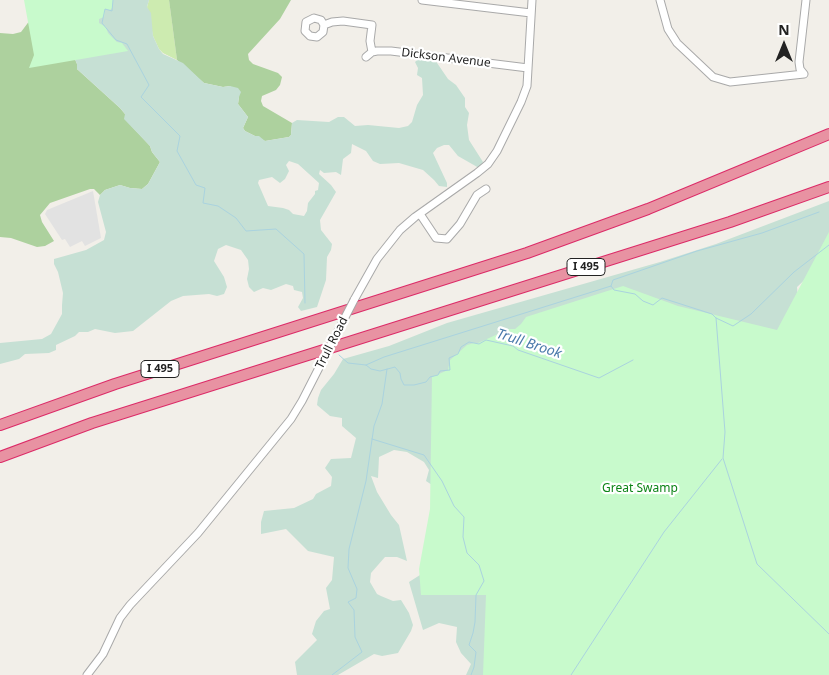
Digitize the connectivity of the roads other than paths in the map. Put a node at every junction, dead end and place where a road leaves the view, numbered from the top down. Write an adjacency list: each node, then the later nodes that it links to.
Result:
1 (422, 0): 5 (street)
2 (532, 0): 5 (street, Trull Road)
3 (660, 0): 4 (street)
4 (806, 0)
5 (531, 13): 9 (street, Trull Road)
6 (324, 25): 7 (street)
7 (372, 52): 8 (street); 9 (street, Dickson Avenue)
8 (366, 57)
9 (528, 68): 13 (street, Trull Road)
10 (829, 134): 14 (highway, I 495)
11 (829, 187): 15 (highway, I 495)
12 (486, 189): 13 (street)
13 (420, 214): 18 (street, Trull Road, bridge)
14 (0, 425)
15 (64, 432): 16 (highway, I 495); 17 (highway)
16 (0, 458)
17 (0, 462)
18 (87, 675)

